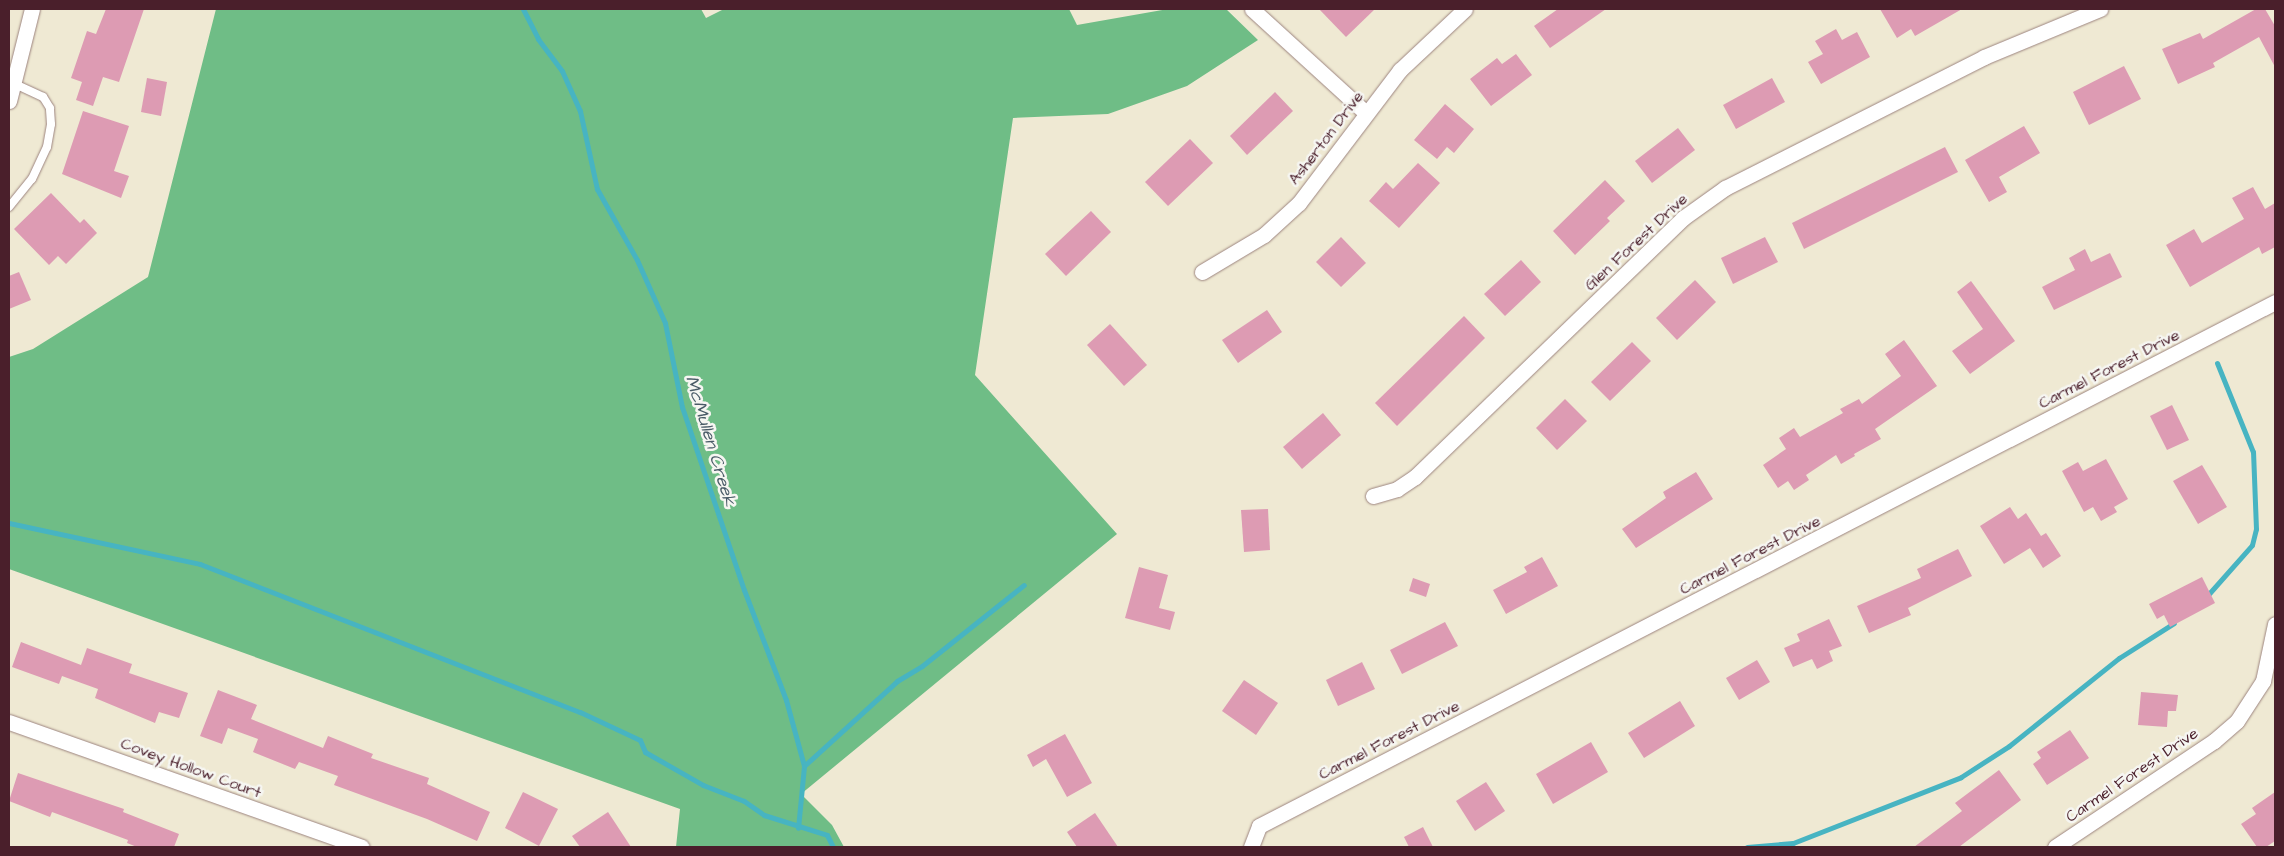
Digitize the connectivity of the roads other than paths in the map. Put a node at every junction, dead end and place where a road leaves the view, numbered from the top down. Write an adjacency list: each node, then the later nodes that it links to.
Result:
1 (32, 9): 5 (street)
2 (1252, 9): 7 (street)
3 (1464, 9): 7 (street, Asherton Drive)
4 (2100, 9): 11 (street, Glen Forest Drive)
5 (13, 83): 6 (street); 8 (lane)
6 (9, 101)
7 (1366, 113): 9 (street, Asherton Drive)
8 (9, 207)
9 (1202, 272)
10 (2275, 302): 15 (street, Carmel Forest Drive)
11 (1373, 496)
12 (2275, 624): 16 (street, Carmel Forest Drive)
13 (9, 722): 14 (street, Covey Hollow Court)
14 (362, 847)
15 (1251, 847)
16 (2055, 847)

